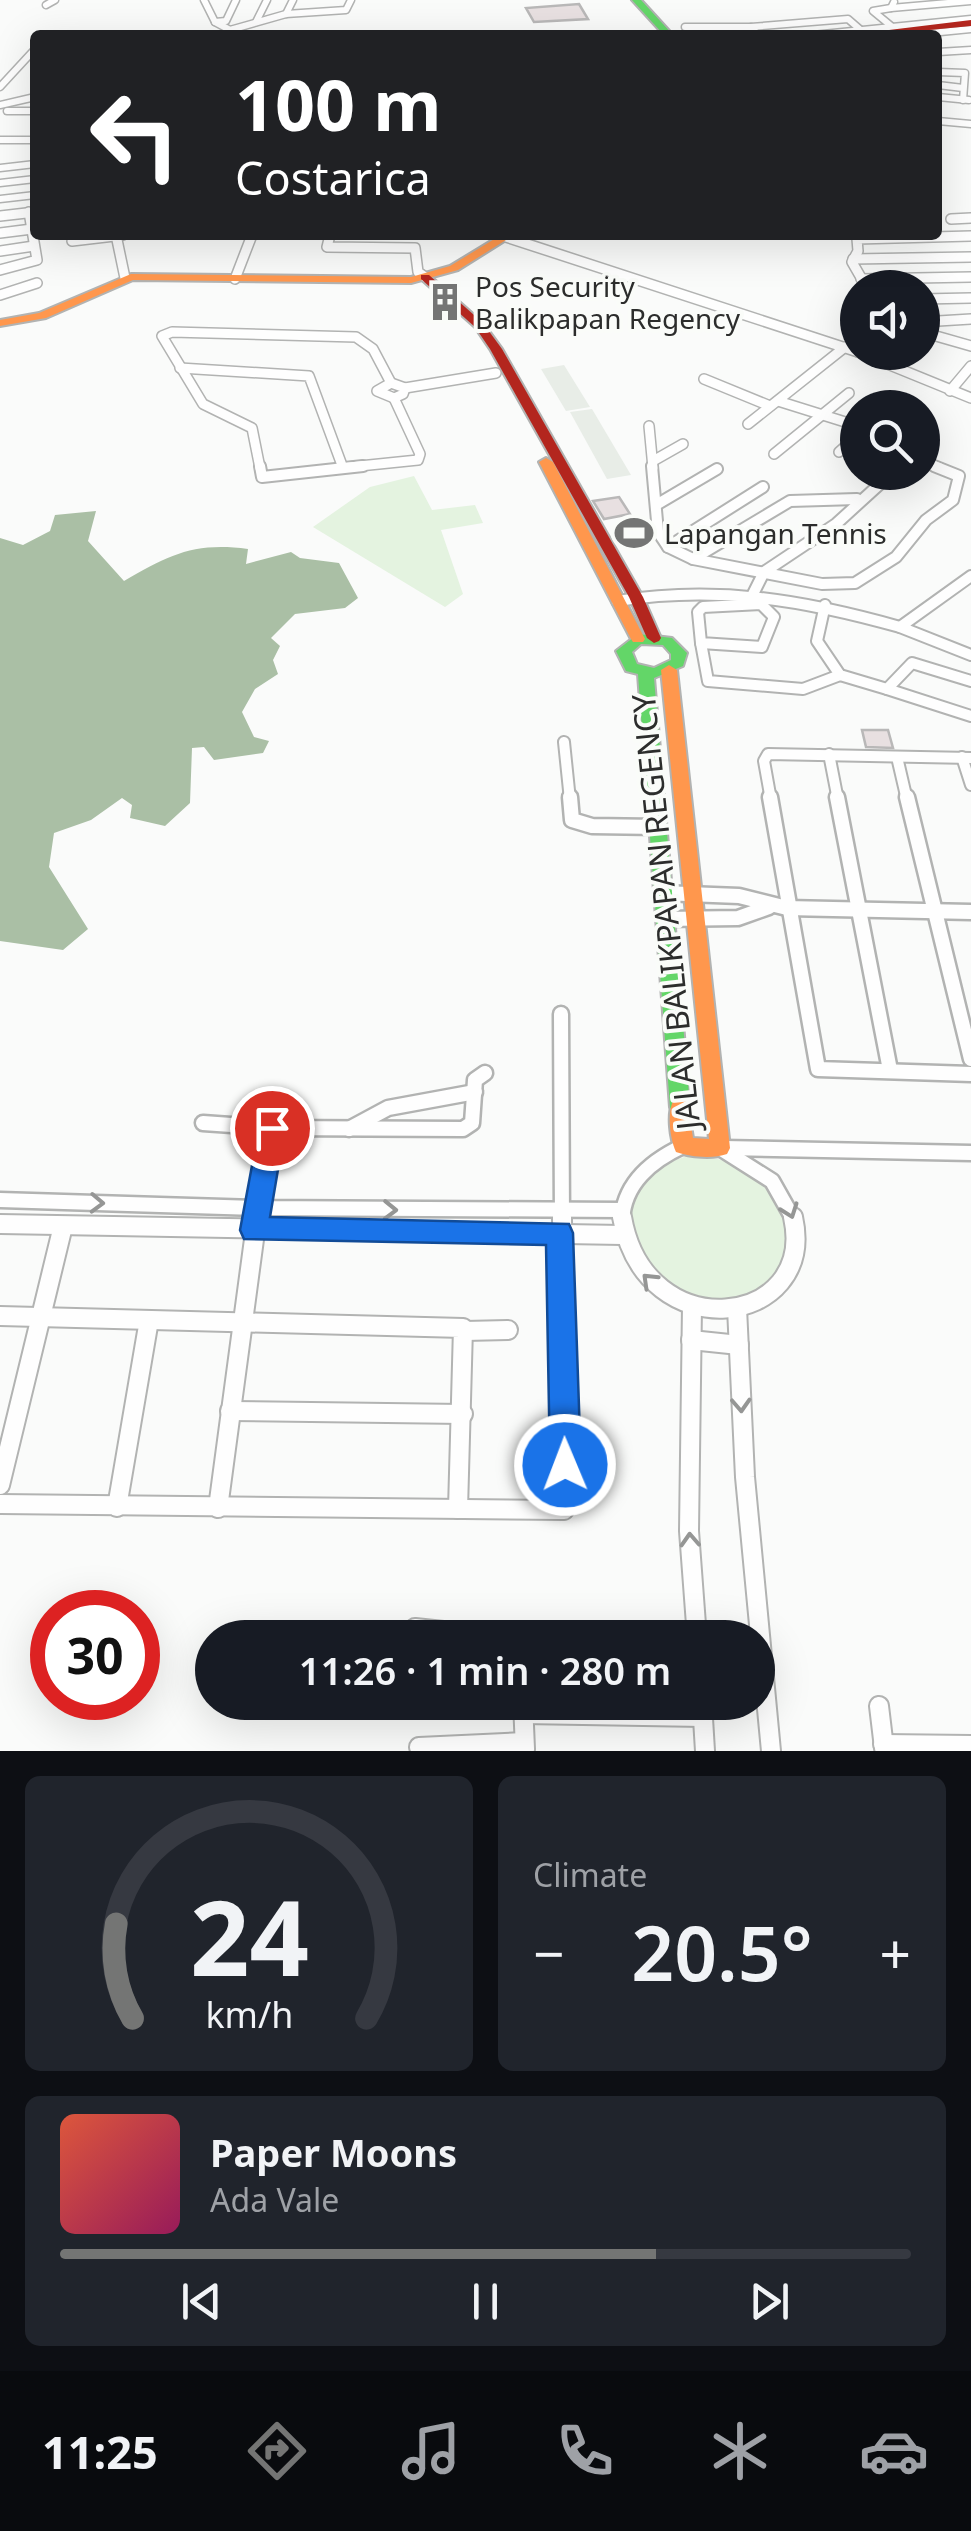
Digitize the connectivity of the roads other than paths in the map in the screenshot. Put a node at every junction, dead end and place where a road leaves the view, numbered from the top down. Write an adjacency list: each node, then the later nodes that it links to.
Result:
1 (55, 0): 12 (street)
2 (204, 0): 15 (street)
3 (236, 0): 15 (street)
4 (267, 0): 16 (street)
5 (293, 0): 14 (street)
6 (323, 0): 13 (street)
7 (350, 0): 13 (street)
8 (636, 0): 20 (main road)
9 (971, 1): 10 (street)
10 (938, 2): 11 (street)
11 (894, 3): 25 (street)
12 (46, 5)
13 (318, 12): 14 (street)
14 (286, 14): 16 (street)
15 (215, 22): 16 (street)
16 (256, 22)
17 (799, 23): 18 (street); 23 (street); 24 (street)
18 (752, 27): 21 (street); 22 (street)
19 (959, 27): 26 (main road); 27 (street)
20 (676, 30)
21 (696, 30)
22 (755, 30)
23 (807, 30)
24 (858, 30)
25 (894, 30)
26 (921, 30)
27 (971, 47): 29 (street)
28 (30, 54): 35 (street)
29 (959, 54): 30 (street); 31 (street)
30 (942, 55)
31 (970, 64)
32 (942, 72): 34 (street)
33 (0, 73): 35 (street)
34 (968, 73): 38 (street)
35 (10, 74): 37 (street)
36 (942, 85): 38 (street)
37 (0, 87)
38 (963, 88): 41 (street)
39 (30, 97): 42 (street)
40 (942, 98): 41 (street)
41 (967, 100)
42 (2, 111): 43 (street)
43 (30, 111)
44 (942, 120): 45 (street)
45 (971, 124)
46 (0, 140): 47 (street)
47 (30, 140)
48 (30, 165): 49 (street)
49 (0, 168)
50 (30, 180): 51 (street)
51 (0, 183)
52 (30, 196): 53 (street)
53 (0, 199)
54 (30, 212): 55 (street)
55 (0, 216)
56 (971, 218): 57 (street)
57 (951, 219)
58 (30, 229): 59 (street)
59 (0, 233)
60 (971, 236): 61 (street)
61 (942, 237)
62 (33, 240): 71 (street)
63 (80, 240): 70 (street)
64 (119, 240): 78 (street)
65 (250, 240): 79 (street)
66 (329, 240): 80 (street)
67 (500, 240): 80 (main road)
68 (519, 240): 90 (street)
69 (856, 240): 74 (street)
70 (72, 241)
71 (34, 246): 72 (street); 75 (street)
72 (0, 250)
73 (971, 258): 74 (street)
74 (854, 259): 76 (street)
75 (0, 270)
76 (859, 270)
77 (971, 277): 81 (street)
78 (125, 278): 79 (main road); 87 (main road)
79 (235, 279): 80 (main road)
80 (418, 279): 97 (main road, JALAN BALIKPAPAN REGENCY)
81 (940, 279)
82 (37, 282): 83 (street)
83 (0, 295)
84 (971, 298): 85 (street)
85 (940, 299)
86 (940, 321): 88 (street)
87 (0, 323)
88 (971, 323)
89 (940, 337): 91 (street)
90 (840, 345)
91 (971, 346)
92 (840, 352): 104 (street)
93 (180, 368): 98 (street); 114 (street); 114 (street)
94 (969, 368): 100 (street)
95 (900, 370): 100 (street)
96 (704, 379): 104 (street)
97 (504, 380): 99 (street); 124 (main road, JALAN BALIKPAPAN REGENCY)
98 (390, 382): 99 (street); 101 (street)
99 (405, 388): 101 (street)
100 (950, 391): 102 (street)
101 (394, 398): 114 (street)
102 (971, 398)
103 (840, 401): 105 (street)
104 (774, 404): 105 (street); 107 (street)
105 (825, 416): 106 (street); 110 (street)
106 (840, 421)
107 (748, 424)
108 (649, 426): 111 (street)
109 (683, 444): 111 (street)
110 (774, 454)
111 (654, 461): 118 (street)
112 (940, 466): 121 (street)
113 (717, 469): 118 (street)
114 (344, 470)
115 (763, 488): 119 (street)
116 (868, 490): 117 (street)
117 (857, 498): 120 (street); 121 (street)
118 (656, 505): 119 (street)
119 (668, 546): 120 (street)
120 (693, 558): 121 (street)
121 (762, 572): 123 (street)
122 (971, 576): 126 (street)
123 (752, 597): 124 (street); 125 (street); 128 (street); 128 (street)
124 (626, 599): 127 (main road, JALAN BALIKPAPAN REGENCY)
125 (825, 605): 126 (street); 132 (street)
126 (900, 627): 129 (street)
127 (646, 638): 130 (main road, JALAN BALIKPAPAN REGENCY); 131 (main road, JALAN BALIKPAPAN REGENCY)
128 (701, 643): 132 (street)
129 (971, 656)
130 (670, 670): 131 (main road, JALAN BALIKPAPAN REGENCY); 143 (main road, JALAN BALIKPAPAN REGENCY)
131 (646, 672): 141 (main road, JALAN BALIKPAPAN REGENCY)
132 (840, 675): 134 (street)
133 (971, 681): 134 (street)
134 (887, 689): 135 (street)
135 (971, 716)
136 (564, 742): 141 (street)
137 (829, 754): 138 (street); 145 (street); 146 (street)
138 (896, 757): 139 (street); 147 (street)
139 (967, 758): 140 (street)
140 (971, 785)
141 (658, 827): 142 (main road, JALAN BALIKPAPAN REGENCY)
142 (662, 894): 143 (street); 149 (main road, JALAN BALIKPAPAN REGENCY)
143 (691, 894): 144 (street); 150 (main road, JALAN BALIKPAPAN REGENCY)
144 (769, 907): 145 (street); 150 (street)
145 (787, 908): 146 (street); 153 (street)
146 (860, 910): 147 (street); 153 (street)
147 (932, 911): 148 (street); 152 (street)
148 (971, 912)
149 (664, 919): 150 (street); 160 (main road, JALAN BALIKPAPAN REGENCY)
150 (693, 919): 161 (main road, JALAN BALIKPAPAN REGENCY)
151 (561, 1014): 166 (street)
152 (971, 1060)
153 (890, 1070): 155 (street)
154 (485, 1073): 156 (street)
155 (971, 1074)
156 (475, 1092): 159 (street); 159 (street)
157 (203, 1123): 158 (street)
158 (272, 1128): 159 (street); 164 (street)
159 (349, 1130)
160 (683, 1146): 161 (main road); 165 (street)
161 (720, 1148): 162 (street); 173 (street, one-way to 173)
162 (971, 1153)
163 (0, 1200): 164 (street, one-way to 164)
164 (258, 1208): 166 (street, one-way to 166); 169 (street)
165 (622, 1210): 166 (street); 171 (street)
166 (560, 1211): 170 (street)
167 (0, 1224): 168 (street)
168 (63, 1226): 169 (street); 175 (street)
169 (254, 1230): 170 (street); 177 (street)
170 (560, 1233): 171 (street); 188 (street)
171 (622, 1236): 172 (street, one-way to 171)
172 (692, 1306): 173 (street); 180 (street)
173 (738, 1308): 181 (street)
174 (0, 1316): 175 (street)
175 (41, 1318): 176 (street); 184 (street)
176 (149, 1320): 177 (street); 186 (street)
177 (240, 1322): 179 (street); 182 (street)
178 (508, 1330): 179 (street)
179 (465, 1331): 183 (street)
180 (692, 1340): 181 (street); 189 (street, one-way to 180)
181 (738, 1344): 198 (street, one-way to 198)
182 (230, 1411): 183 (street); 187 (street)
183 (462, 1414): 188 (street)
184 (0, 1485)
185 (0, 1504): 186 (street)
186 (117, 1507): 187 (street)
187 (218, 1508): 188 (street)
188 (458, 1509)
189 (695, 1620)
190 (878, 1706): 196 (street)
191 (523, 1720): 195 (street)
192 (703, 1720): 197 (street)
193 (971, 1745): 196 (street)
194 (420, 1747): 195 (street)
195 (524, 1747)
196 (884, 1748)
197 (706, 1751)
198 (770, 1751)

